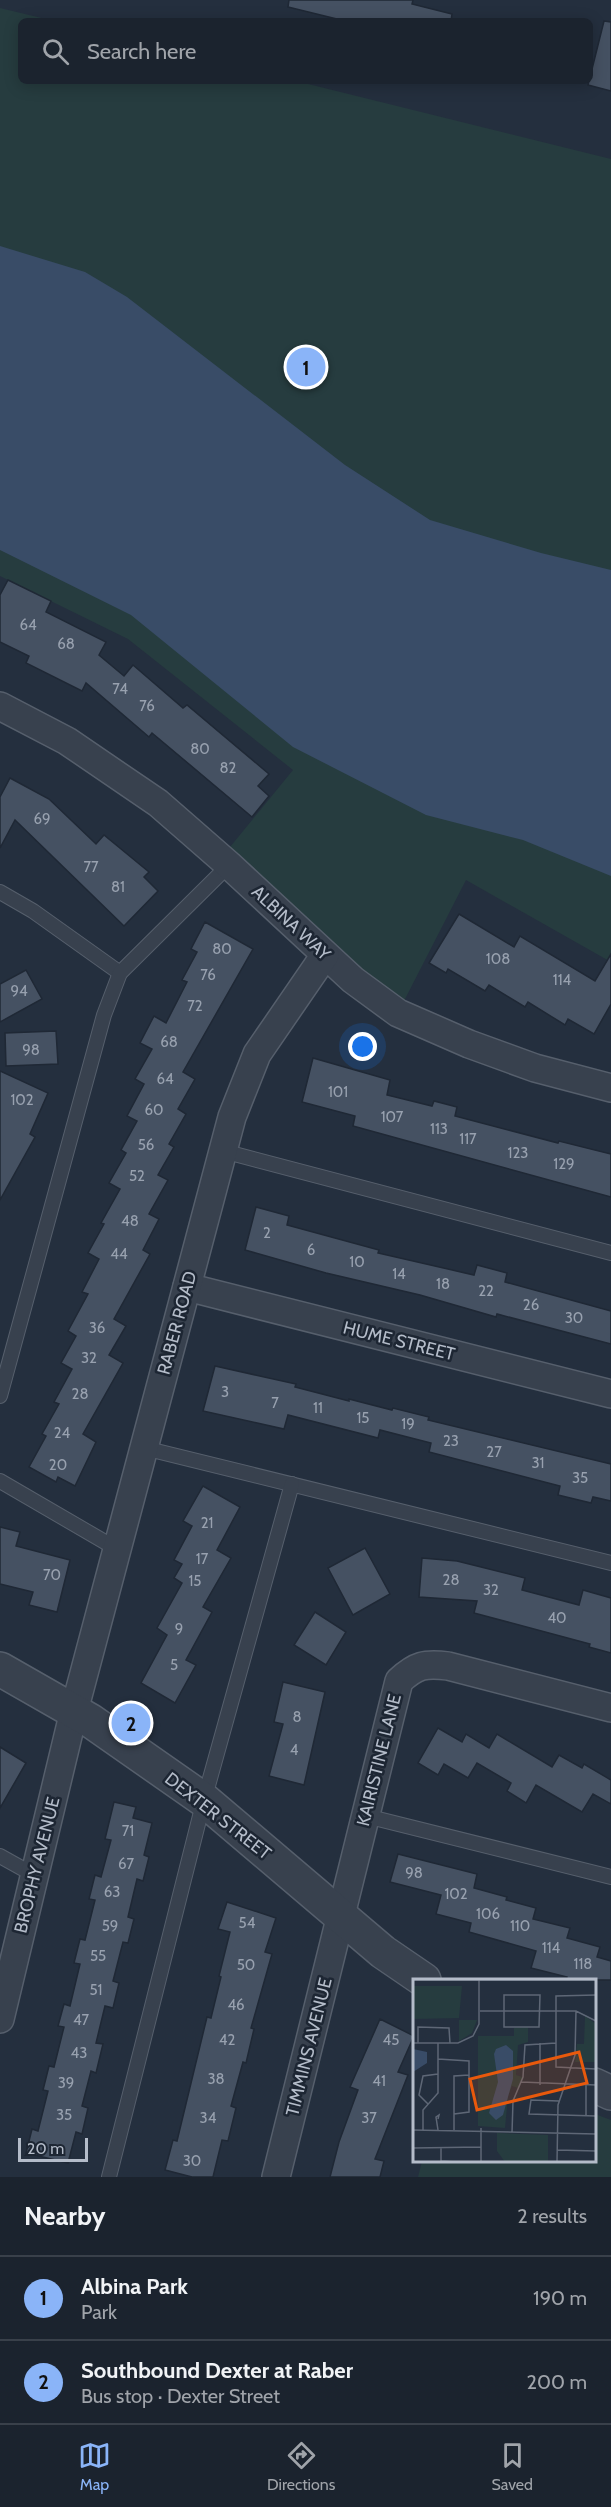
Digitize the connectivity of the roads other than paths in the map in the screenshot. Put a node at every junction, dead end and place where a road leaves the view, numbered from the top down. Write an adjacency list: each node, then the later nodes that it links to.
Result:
1 (0, 706): 2 (street, ALBINA WAY)
2 (229, 865): 4 (street, ALBINA WAY); 5 (lane)
3 (0, 892): 5 (lane)
4 (325, 955): 6 (street, ALBINA WAY); 7 (street, RABER ROAD)
5 (120, 973): 11 (lane)
6 (611, 1088)
7 (223, 1151): 8 (lane); 9 (street, RABER ROAD)
8 (611, 1253)
9 (187, 1287): 10 (street, HUME STREET); 12 (street, RABER ROAD)
10 (611, 1394)
11 (0, 1396)
12 (144, 1448): 14 (lane); 15 (street, RABER ROAD)
13 (0, 1481): 15 (lane)
14 (292, 1484): 16 (lane); 20 (lane)
15 (117, 1549): 19 (street, RABER ROAD)
16 (611, 1563)
17 (0, 1669): 19 (street, DEXTER STREET)
18 (611, 1708): 21 (street, KAIRISTINE LANE)
19 (74, 1711): 20 (street, DEXTER STREET); 23 (street, BROPHY AVENUE)
20 (204, 1800): 25 (street, DEXTER STREET); 30 (lane)
21 (366, 1816): 24 (lane); 25 (street, KAIRISTINE LANE)
22 (0, 1856): 23 (lane)
23 (34, 1875): 27 (street, BROPHY AVENUE)
24 (611, 1877)
25 (341, 1916): 26 (street, DEXTER STREET); 31 (street, TIMMINS AVENUE)
26 (423, 1979)
27 (0, 2019)
28 (596, 2086): 29 (street)
29 (611, 2093)
30 (109, 2177)
31 (276, 2177)

